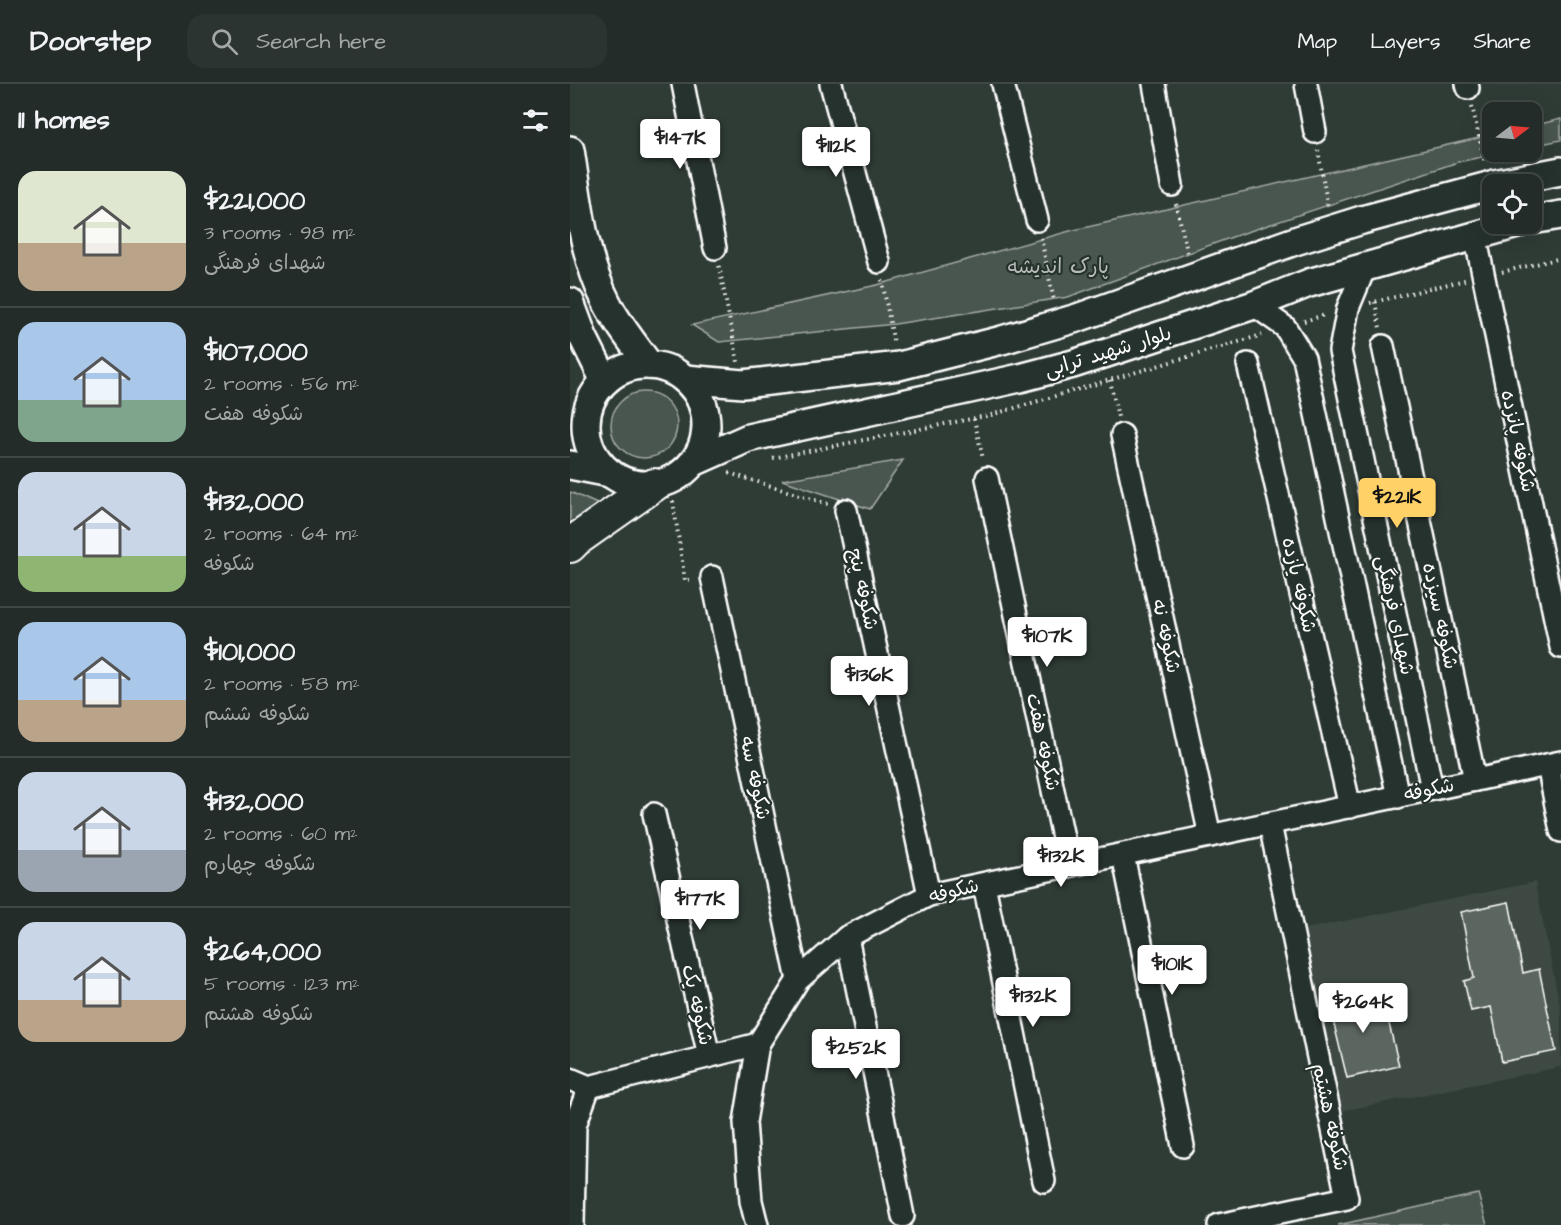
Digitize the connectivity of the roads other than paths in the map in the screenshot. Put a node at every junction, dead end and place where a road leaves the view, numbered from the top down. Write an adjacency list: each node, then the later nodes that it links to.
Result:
1 (683, 84): 17 (street)
2 (831, 84): 18 (street)
3 (1003, 84): 14 (street)
4 (1154, 84): 10 (street)
5 (1306, 84): 6 (street)
6 (1315, 132)
7 (570, 150): 24 (main road)
8 (1561, 171): 9 (main road)
9 (1542, 175)
10 (1172, 185)
11 (1482, 188): 25 (main road)
12 (1561, 214): 13 (main road)
13 (1542, 218)
14 (1037, 220)
15 (1482, 233): 16 (main road, بلوار شهید ترابی)
16 (1475, 235): 19 (main road, بلوار شهید ترابی); 37 (street, شکوفه پانزده)
17 (716, 248)
18 (879, 262)
19 (1365, 267): 21 (main road, بلوار شهید ترابی); 40 (street, شهدای فرهنگی)
20 (570, 302): 26 (main road)
21 (1254, 305): 29 (main road, بلوار شهید ترابی); 41 (street, شهدای فرهنگی)
22 (1383, 346): 39 (street, شکوفه سیزده)
23 (1248, 364): 42 (street, شکوفه یازده)
24 (649, 365): 25 (main road); 26 (main road)
25 (685, 379): 29 (main road)
26 (602, 385): 27 (main road); 31 (main road)
27 (570, 401)
28 (1122, 435): 46 (street, شکوفه نه)
29 (694, 462): 33 (main road)
30 (570, 465): 31 (main road)
31 (610, 473): 33 (main road)
32 (987, 478): 48 (street, شکوفه هفت)
33 (662, 483): 35 (highway)
34 (846, 510): 50 (street, شکوفه پنج)
35 (570, 546)
36 (712, 577): 52 (street, شکوفه سه)
37 (1561, 647)
38 (1554, 764): 39 (street, شکوفه); 45 (street)
39 (1475, 780): 40 (street, شکوفه)
40 (1432, 789): 41 (street, شکوفه)
41 (1398, 797): 42 (street, شکوفه)
42 (1350, 807): 44 (street, شکوفه)
43 (654, 814): 54 (street, شکوفه یک)
44 (1270, 824): 46 (street, شکوفه); 61 (street, شکوفه هشتم)
45 (1561, 831)
46 (1210, 836): 47 (street, شکوفه)
47 (1124, 855): 48 (street, شکوفه); 56 (street)
48 (1069, 866): 49 (street, شکوفه)
49 (984, 884): 50 (street, شکوفه); 57 (street)
50 (929, 895): 51 (street, شکوفه)
51 (847, 937): 52 (street, شکوفه); 58 (street)
52 (798, 980): 53 (street, شکوفه)
53 (758, 1044): 54 (street); 60 (street, شکوفه)
54 (708, 1056): 55 (street)
55 (580, 1083): 59 (street)
56 (1183, 1146)
57 (1044, 1180)
58 (903, 1216)
59 (573, 1225)
60 (757, 1225)
61 (1219, 1225)

